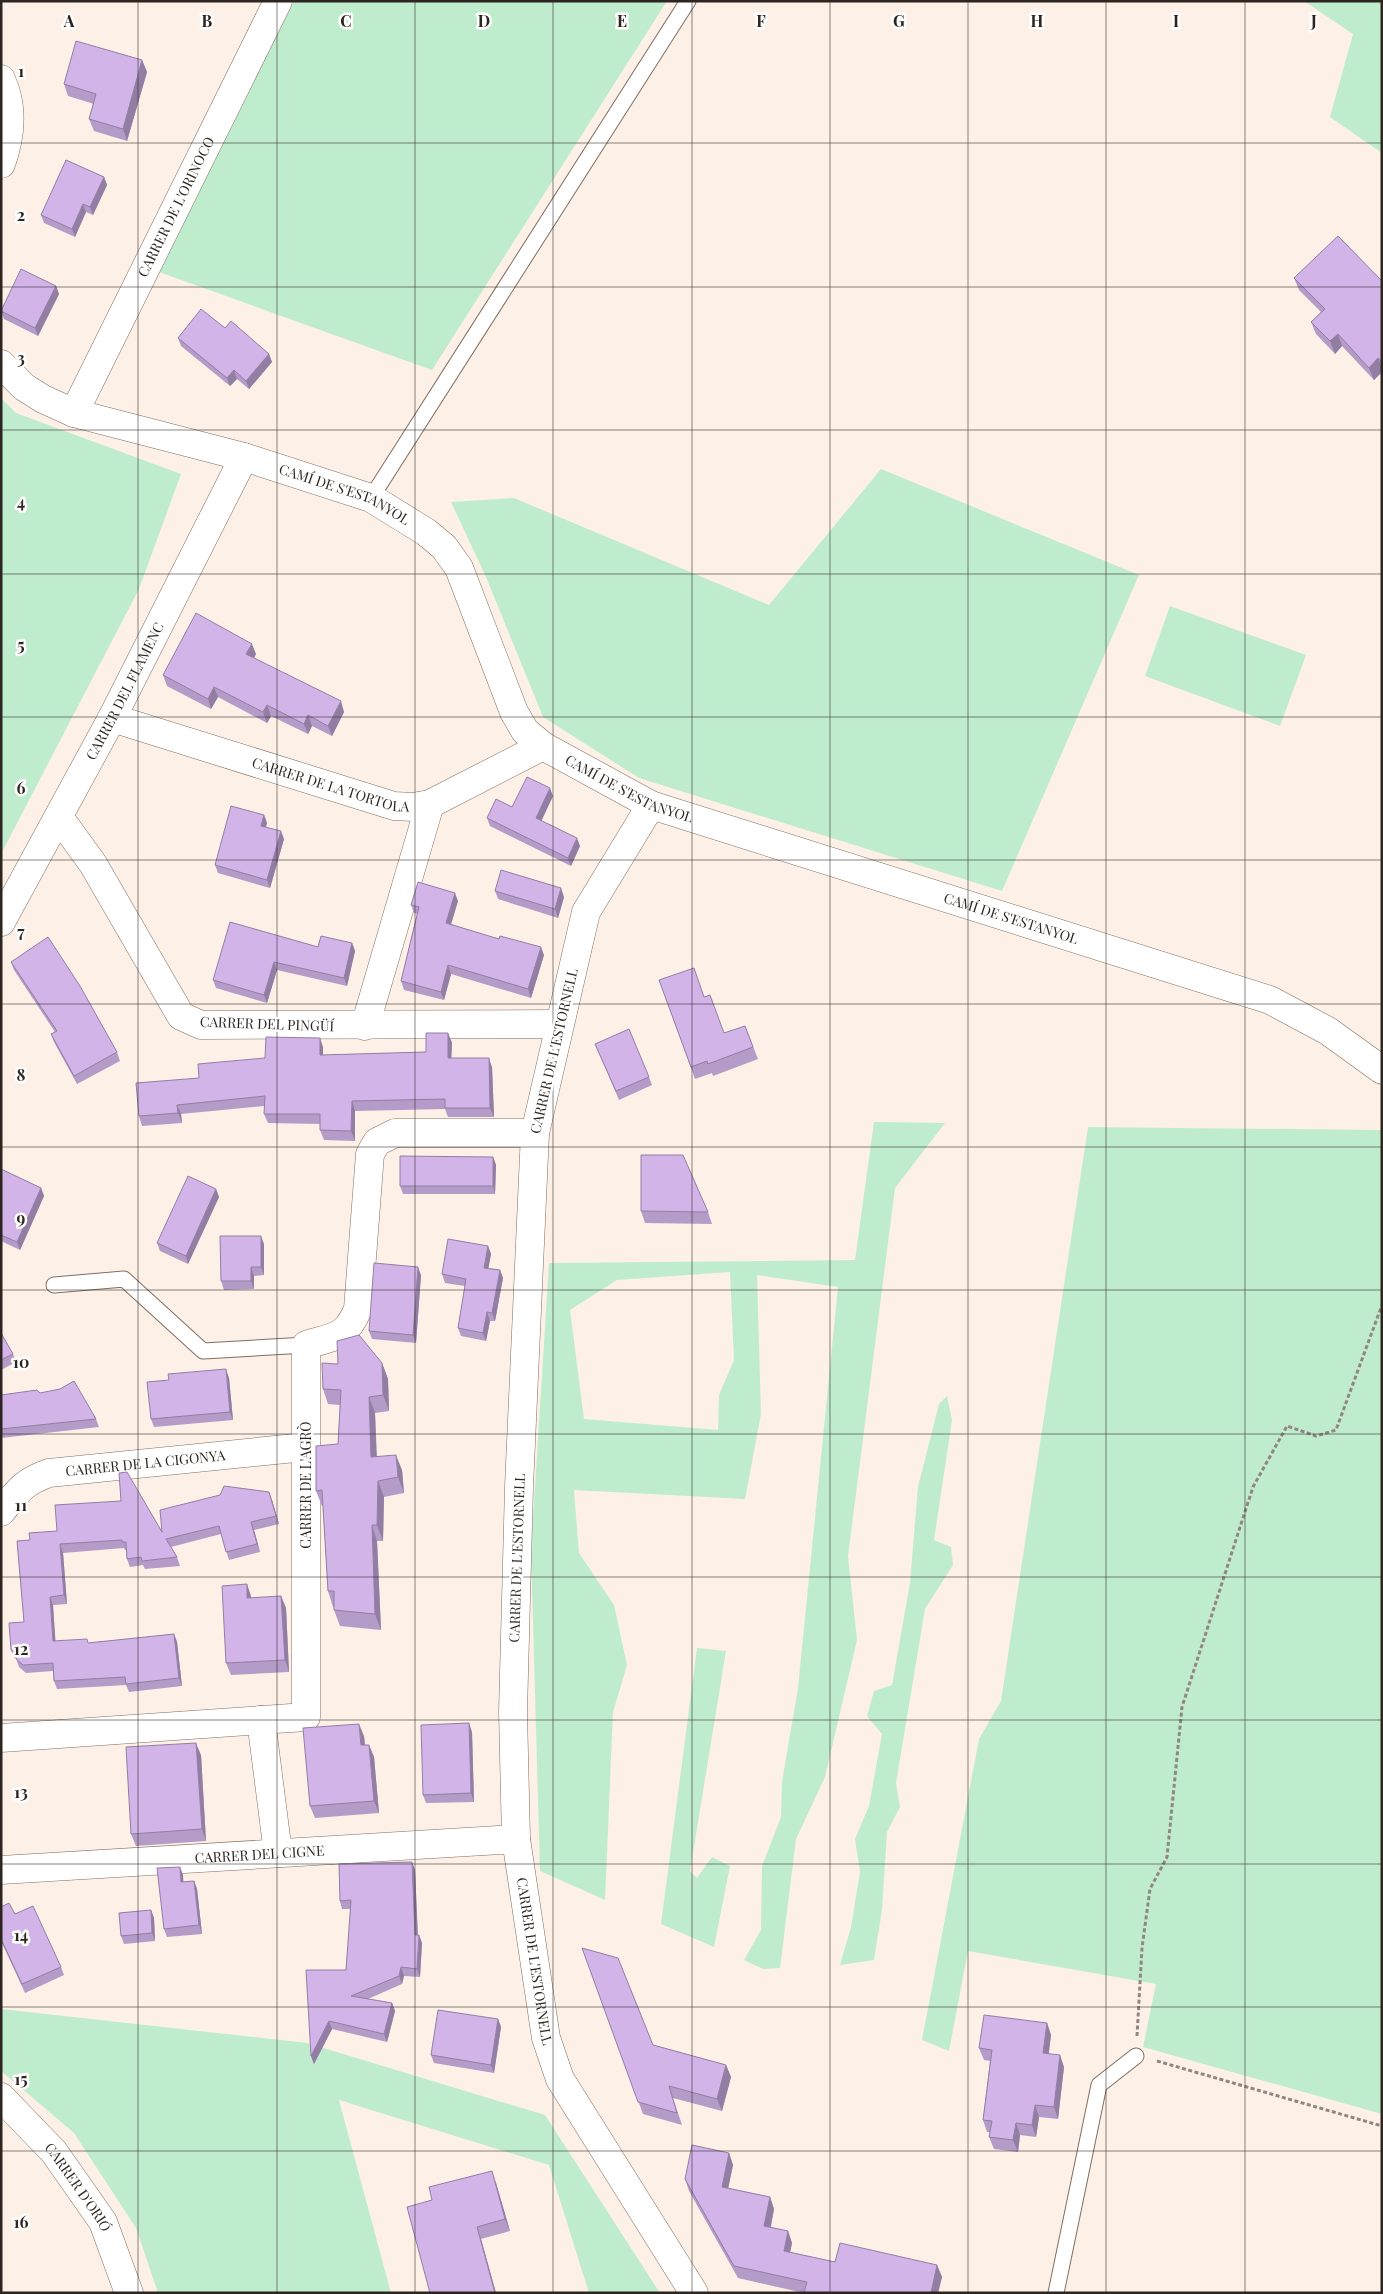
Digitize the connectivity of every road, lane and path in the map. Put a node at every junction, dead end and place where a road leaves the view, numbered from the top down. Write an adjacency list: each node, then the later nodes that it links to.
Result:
1 (278, 1): 6 (street, CARRER DE L'ORINOCO)
2 (688, 1): 8 (lane)
3 (1, 79): 4 (street)
4 (1, 164)
5 (1, 364): 6 (street, CAMÍ DE S'ESTANYOL)
6 (74, 413): 7 (street, CAMÍ DE S'ESTANYOL)
7 (244, 457): 8 (street, CAMÍ DE S'ESTANYOL); 9 (street, CARRER DEL FLAMENC)
8 (371, 498): 10 (street, CAMÍ DE S'ESTANYOL)
9 (112, 718): 11 (street, CARRER DE LA TORTOLA); 13 (street, CARRER DEL FLAMENC)
10 (542, 746): 11 (street, CARRER DE LA TORTOLA); 12 (street, CAMÍ DE S'ESTANYOL)
11 (430, 804): 16 (street)
12 (651, 805): 15 (street, CARRER DE L'ESTORNELL); 17 (street, CAMÍ DE S'ESTANYOL)
13 (59, 817): 14 (street, CARRER DEL FLAMENC); 16 (street, CARRER DEL PINGÜÍ)
14 (1, 922)
15 (559, 1024): 16 (street, CARRER DEL PINGÜÍ); 18 (street, CARRER DE L'ESTORNELL)
16 (365, 1026)
17 (1382, 1069)
18 (535, 1133): 21 (street); 26 (street, CARRER DE L'ESTORNELL)
19 (54, 1285): 21 (lane)
20 (1382, 1304): 29 (path)
21 (306, 1344): 22 (street, CARRER DE L'AGRÒ)
22 (305, 1447): 23 (street, CARRER DE LA CIGONYA); 24 (street, CARRER DE L'AGRÒ)
23 (1, 1512)
24 (261, 1720): 25 (street, CARRER DE L'AGRÒ); 27 (street)
25 (1, 1738)
26 (516, 1839): 27 (street, CARRER DEL CIGNE); 33 (street, CARRER DE L'ESTORNELL)
27 (278, 1853): 28 (street, CARRER DEL CIGNE)
28 (1, 1870)
29 (1136, 2056): 31 (path); 34 (lane)
30 (1, 2096): 32 (street, CARRER D'ORIÓ)
31 (1382, 2126)
32 (129, 2293)
33 (694, 2293)
34 (1056, 2293)

